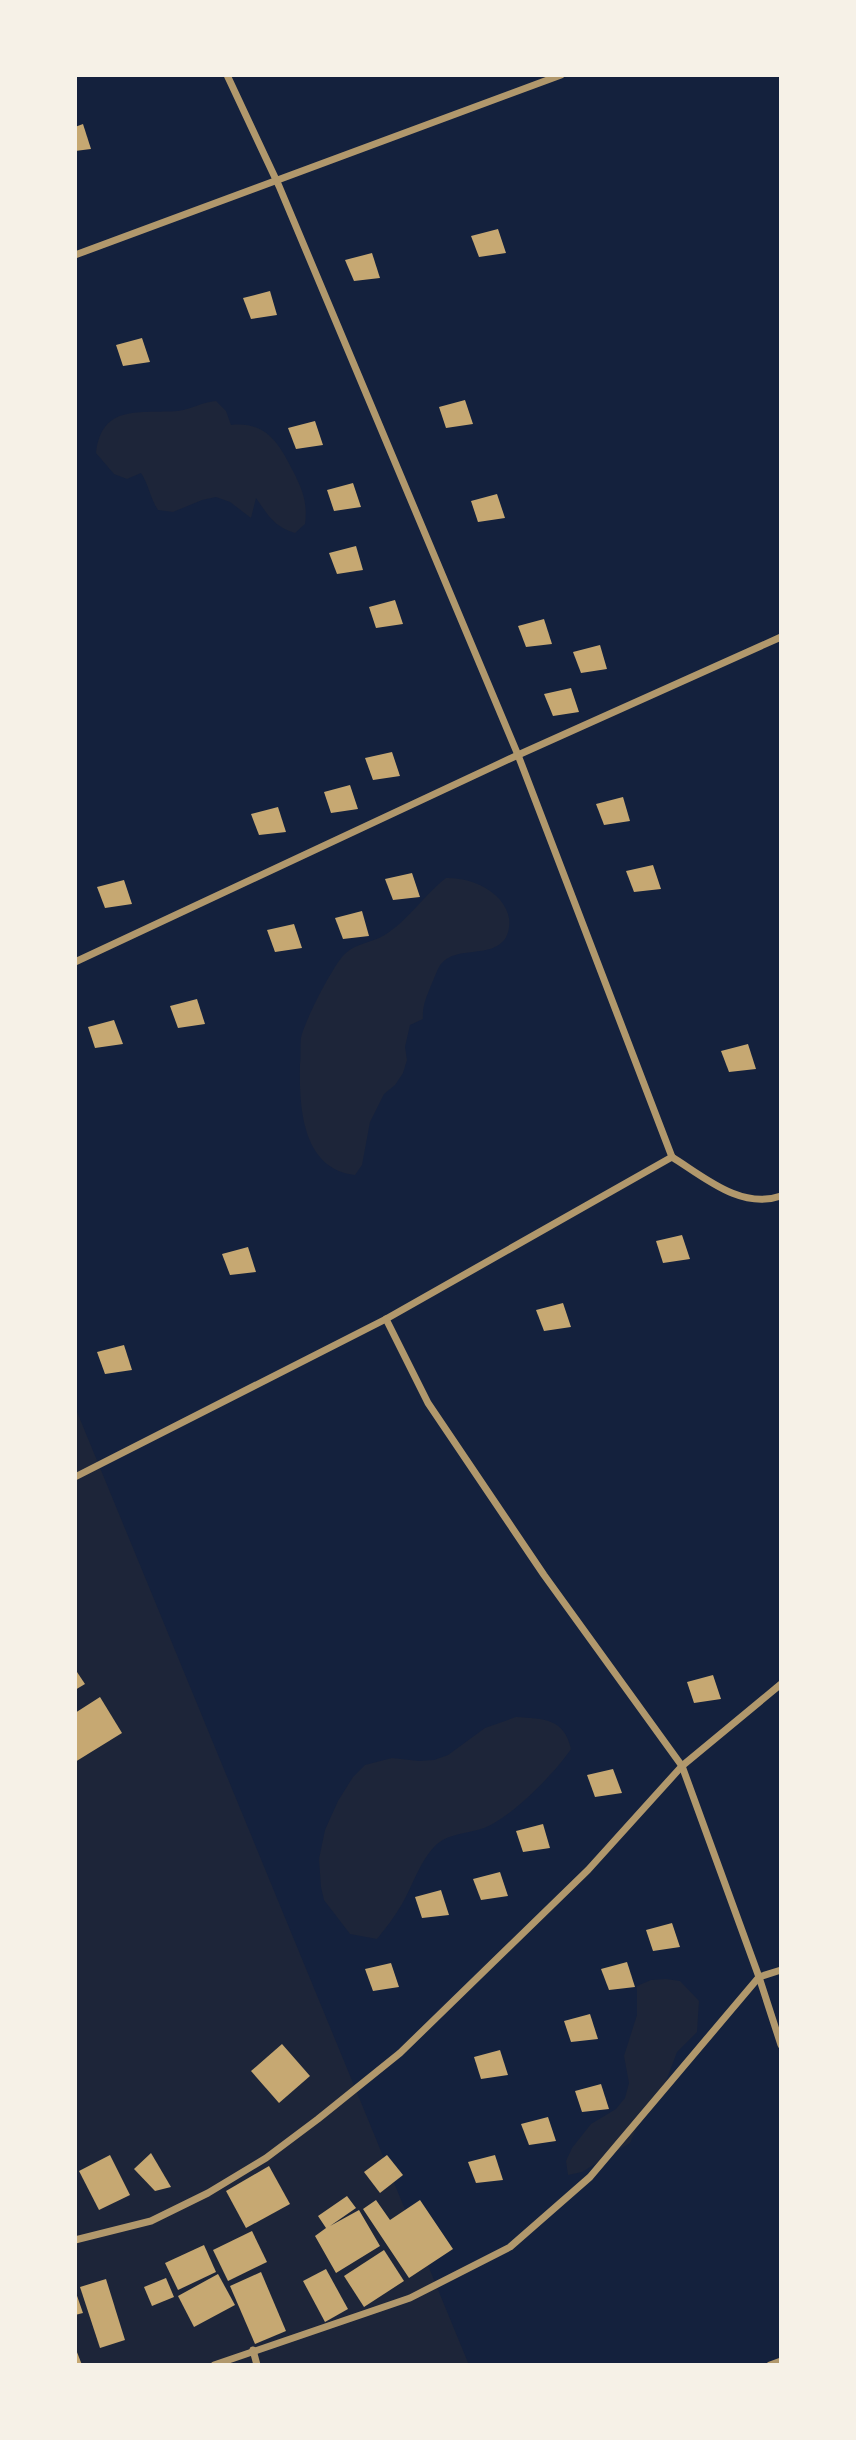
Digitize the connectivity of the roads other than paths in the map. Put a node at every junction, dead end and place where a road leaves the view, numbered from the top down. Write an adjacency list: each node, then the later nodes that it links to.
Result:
1 (227, 75): 3 (street)
2 (561, 75): 3 (street)
3 (276, 180): 4 (street); 6 (street)
4 (75, 254)
5 (781, 636): 6 (street)
6 (518, 755): 7 (street); 8 (street)
7 (75, 962)
8 (672, 1157): 9 (street); 10 (street)
9 (781, 1196)
10 (386, 1319): 11 (street); 13 (street)
11 (75, 1477)
12 (781, 1684): 13 (street)
13 (682, 1766): 15 (street); 17 (street)
14 (781, 1970): 15 (street)
15 (759, 1978): 16 (street); 18 (street)
16 (781, 2045)
17 (75, 2240)
18 (253, 2350): 20 (street); 21 (street)
19 (781, 2361): 22 (street)
20 (214, 2365)
21 (257, 2365)
22 (770, 2365)

